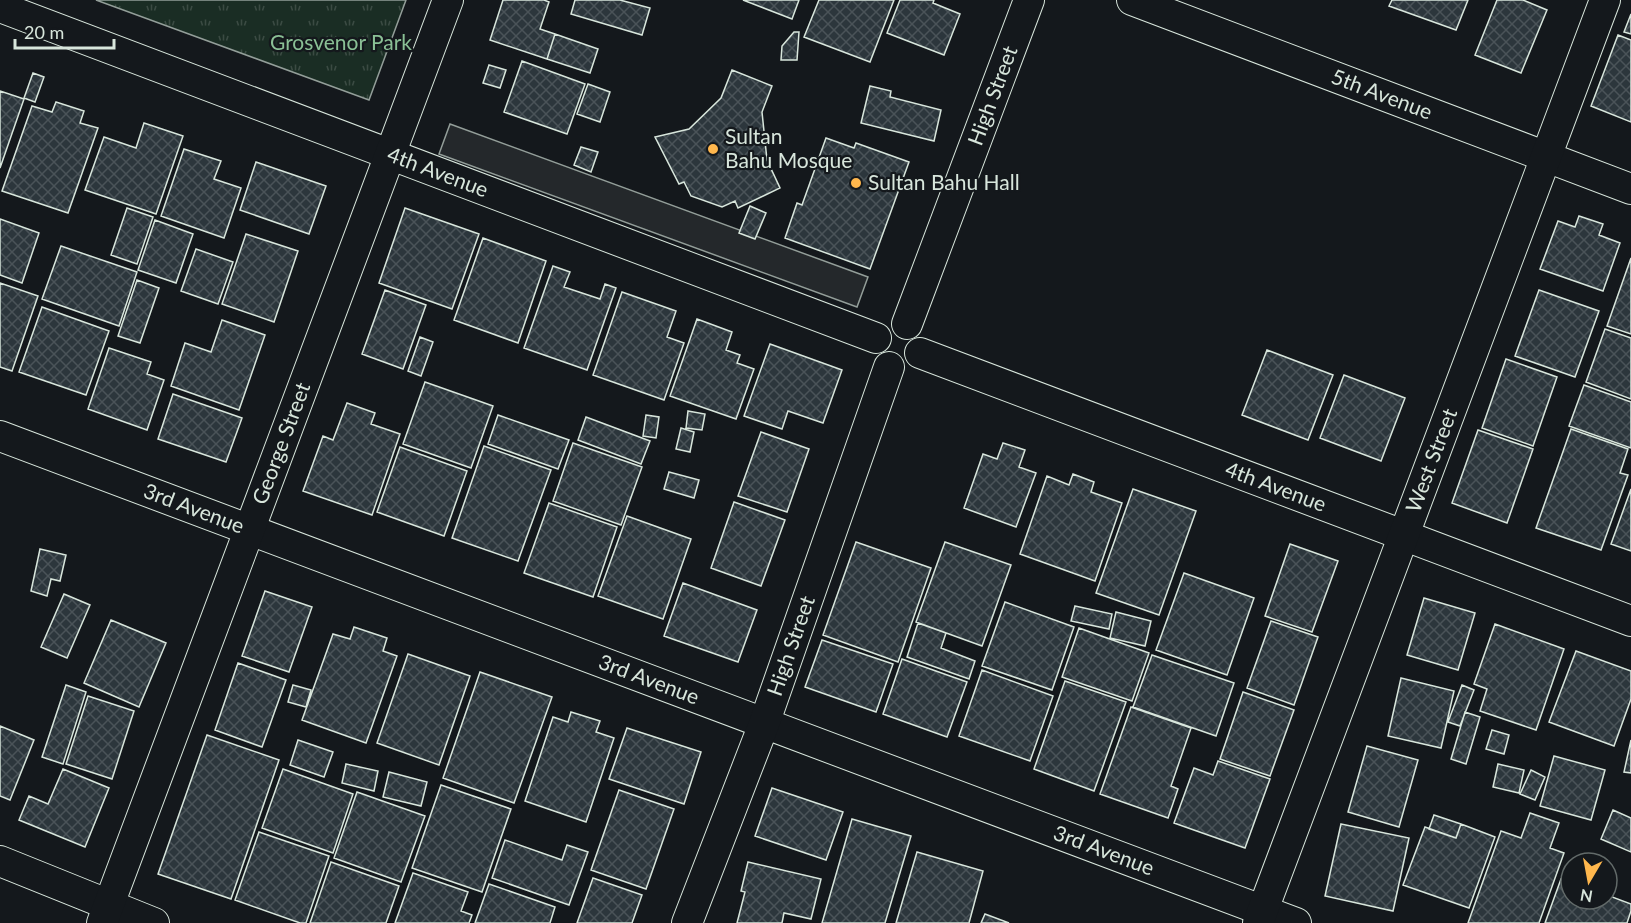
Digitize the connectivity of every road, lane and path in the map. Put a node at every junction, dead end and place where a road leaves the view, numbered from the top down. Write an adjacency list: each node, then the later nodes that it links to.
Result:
1 (448, 0): 6 (street, George Street)
2 (1029, 0): 9 (street, High Street)
3 (1132, 0): 7 (street, 5th Avenue)
4 (1605, 0): 7 (street, West Street)
5 (0, 7): 6 (street, 4th Avenue)
6 (390, 154): 10 (street, 4th Avenue); 14 (street, George Street)
7 (1546, 157): 8 (street, 5th Avenue); 15 (street, West Street)
8 (1631, 189)
9 (907, 324): 10 (street); 11 (street)
10 (876, 338): 12 (street)
11 (920, 353): 12 (street); 15 (street, 4th Avenue)
12 (889, 367): 17 (street, High Street)
13 (0, 436): 14 (street, 3rd Avenue)
14 (250, 530): 17 (street, 3rd Avenue); 19 (street, George Street)
15 (1403, 535): 16 (street, 4th Avenue); 20 (street, West Street)
16 (1631, 621)
17 (764, 724): 20 (street, 3rd Avenue); 22 (street, High Street)
18 (0, 861): 19 (street)
19 (106, 914): 21 (street)
20 (1261, 917): 23 (street, 3rd Avenue)
21 (154, 923)
22 (687, 923)
23 (1296, 923)

